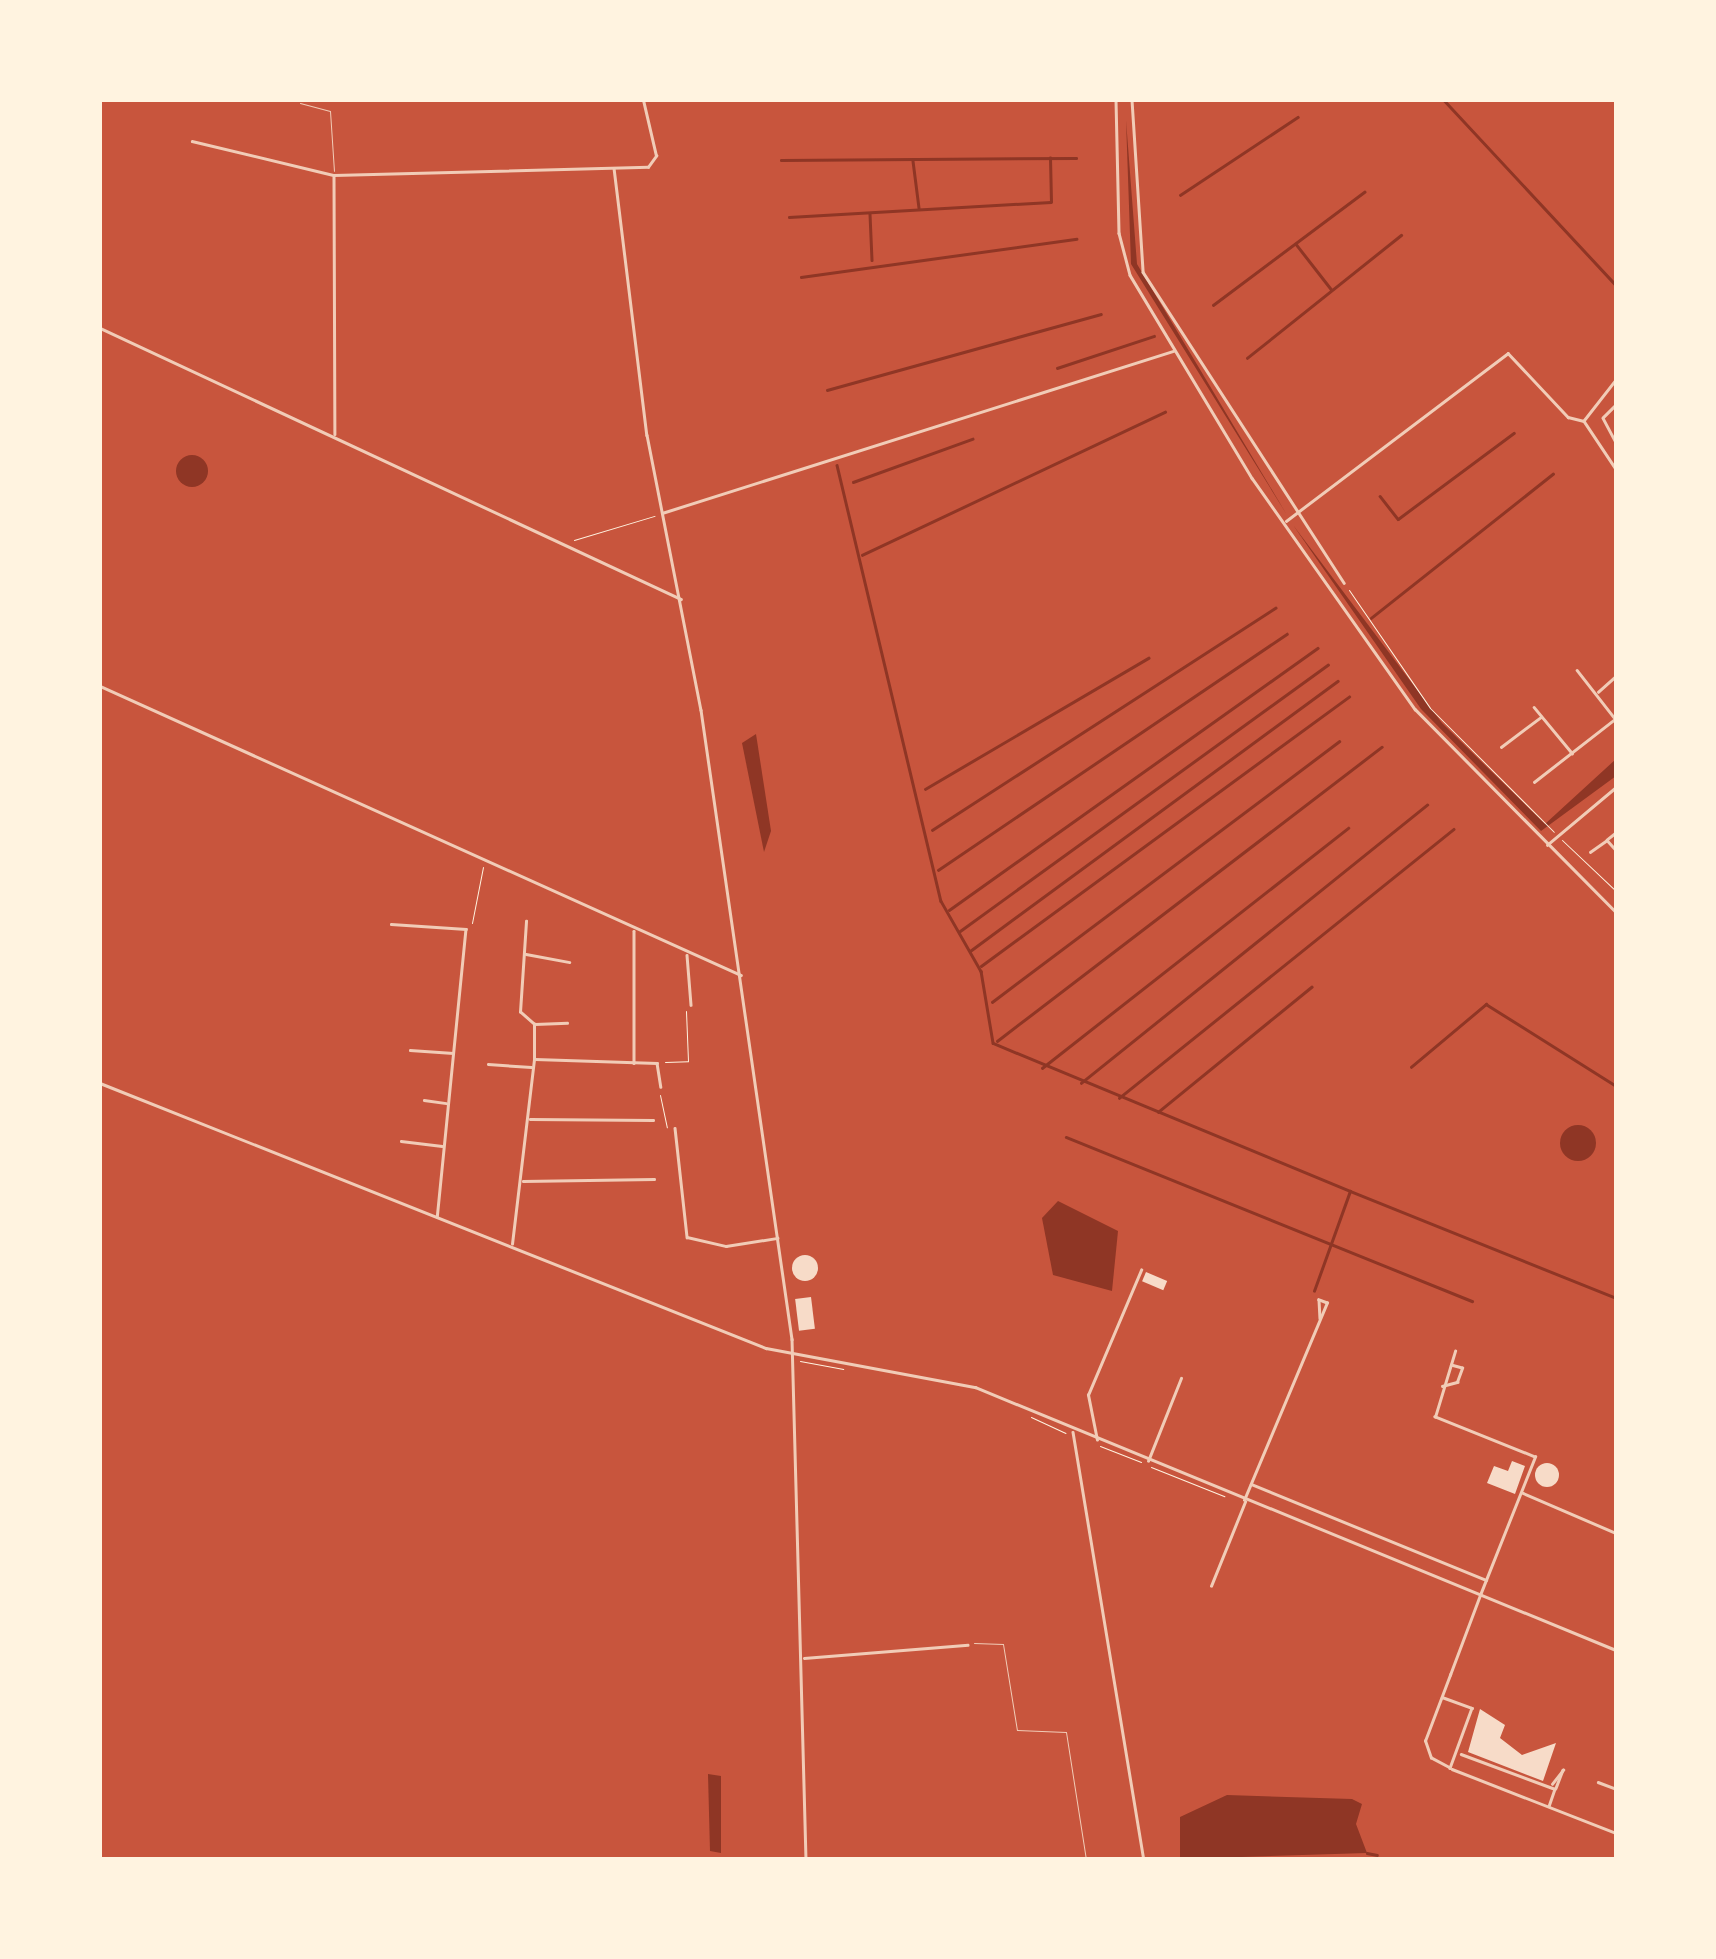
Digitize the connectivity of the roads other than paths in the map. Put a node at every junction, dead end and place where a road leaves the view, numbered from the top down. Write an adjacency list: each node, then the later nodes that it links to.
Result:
1 (643, 100): 8 (street)
2 (1116, 100): 5 (street)
3 (1132, 100): 6 (street)
4 (300, 103): 9 (lane)
5 (1116, 115): 6 (street); 11 (street)
6 (1132, 116): 18 (street)
7 (192, 141): 9 (street)
8 (614, 168): 9 (street); 19 (street)
9 (334, 176): 15 (street)
10 (100, 328): 15 (street)
11 (1174, 350): 19 (street); 20 (street)
12 (1616, 380): 14 (street)
13 (1616, 405): 16 (street)
14 (1584, 421): 17 (street); 18 (street)
15 (335, 437): 22 (street)
16 (1616, 442)
17 (1616, 469)
18 (1297, 512): 20 (street); 21 (street)
19 (662, 513): 22 (street)
20 (1284, 523): 36 (street)
21 (1344, 584)
22 (683, 599): 46 (street)
23 (1576, 670): 26 (street)
24 (1616, 676): 26 (street)
25 (100, 686): 42 (street)
26 (1596, 693): 29 (street)
27 (1534, 707): 28 (street)
28 (1542, 716): 30 (street); 31 (street)
29 (1615, 720): 31 (street)
30 (1501, 748)
31 (1572, 754): 32 (street)
32 (1534, 782)
33 (1616, 787): 36 (street)
34 (1616, 833): 35 (street)
35 (1607, 840): 37 (street); 38 (street)
36 (1547, 844): 39 (street)
37 (1616, 850)
38 (1590, 852)
39 (1616, 912)
40 (526, 920): 43 (street)
41 (390, 924): 51 (street)
42 (634, 929): 44 (street); 54 (street)
43 (524, 954): 45 (street); 49 (street)
44 (687, 954): 46 (street); 47 (street)
45 (569, 962)
46 (742, 974): 68 (street)
47 (691, 1005)
48 (567, 1023): 49 (street)
49 (534, 1024): 52 (street)
50 (410, 1050): 51 (street)
51 (455, 1054): 59 (street)
52 (534, 1058): 54 (street); 55 (street)
53 (488, 1064): 55 (street)
54 (634, 1064): 57 (street)
55 (533, 1068): 60 (street)
56 (100, 1083): 67 (street)
57 (660, 1088)
58 (424, 1100): 59 (street)
59 (448, 1103): 64 (street)
60 (528, 1119): 61 (street); 65 (street)
61 (653, 1120)
62 (675, 1128): 68 (street)
63 (401, 1141): 64 (street)
64 (443, 1145): 67 (street)
65 (522, 1180): 66 (street); 69 (street)
66 (654, 1180)
67 (437, 1216): 69 (street)
68 (778, 1237): 73 (street)
69 (512, 1246): 73 (street)
70 (1141, 1270): 78 (street)
71 (1320, 1318): 80 (street)
72 (1455, 1351): 74 (street)
73 (794, 1356): 77 (street); 90 (street)
74 (1450, 1365): 76 (street); 76 (street)
75 (1181, 1378): 79 (street)
76 (1442, 1386): 81 (street)
77 (1074, 1431): 78 (street); 100 (street)
78 (1097, 1440): 79 (street)
79 (1148, 1460): 82 (street)
80 (1251, 1484): 82 (street); 84 (street)
81 (1522, 1493): 83 (street); 84 (street)
82 (1245, 1500): 85 (street); 86 (street)
83 (1616, 1534)
84 (1486, 1581): 86 (street)
85 (1211, 1586)
86 (1480, 1595): 89 (street); 91 (street)
87 (974, 1643): 99 (lane)
88 (967, 1645): 90 (street)
89 (1616, 1650)
90 (802, 1658): 98 (street)
91 (1442, 1697): 93 (street); 93 (street)
92 (1461, 1754): 96 (street)
93 (1450, 1768): 96 (street)
94 (1598, 1782): 95 (street)
95 (1616, 1789)
96 (1549, 1807): 97 (street)
97 (1616, 1834)
98 (806, 1859)
99 (1086, 1859)
100 (1144, 1859)

